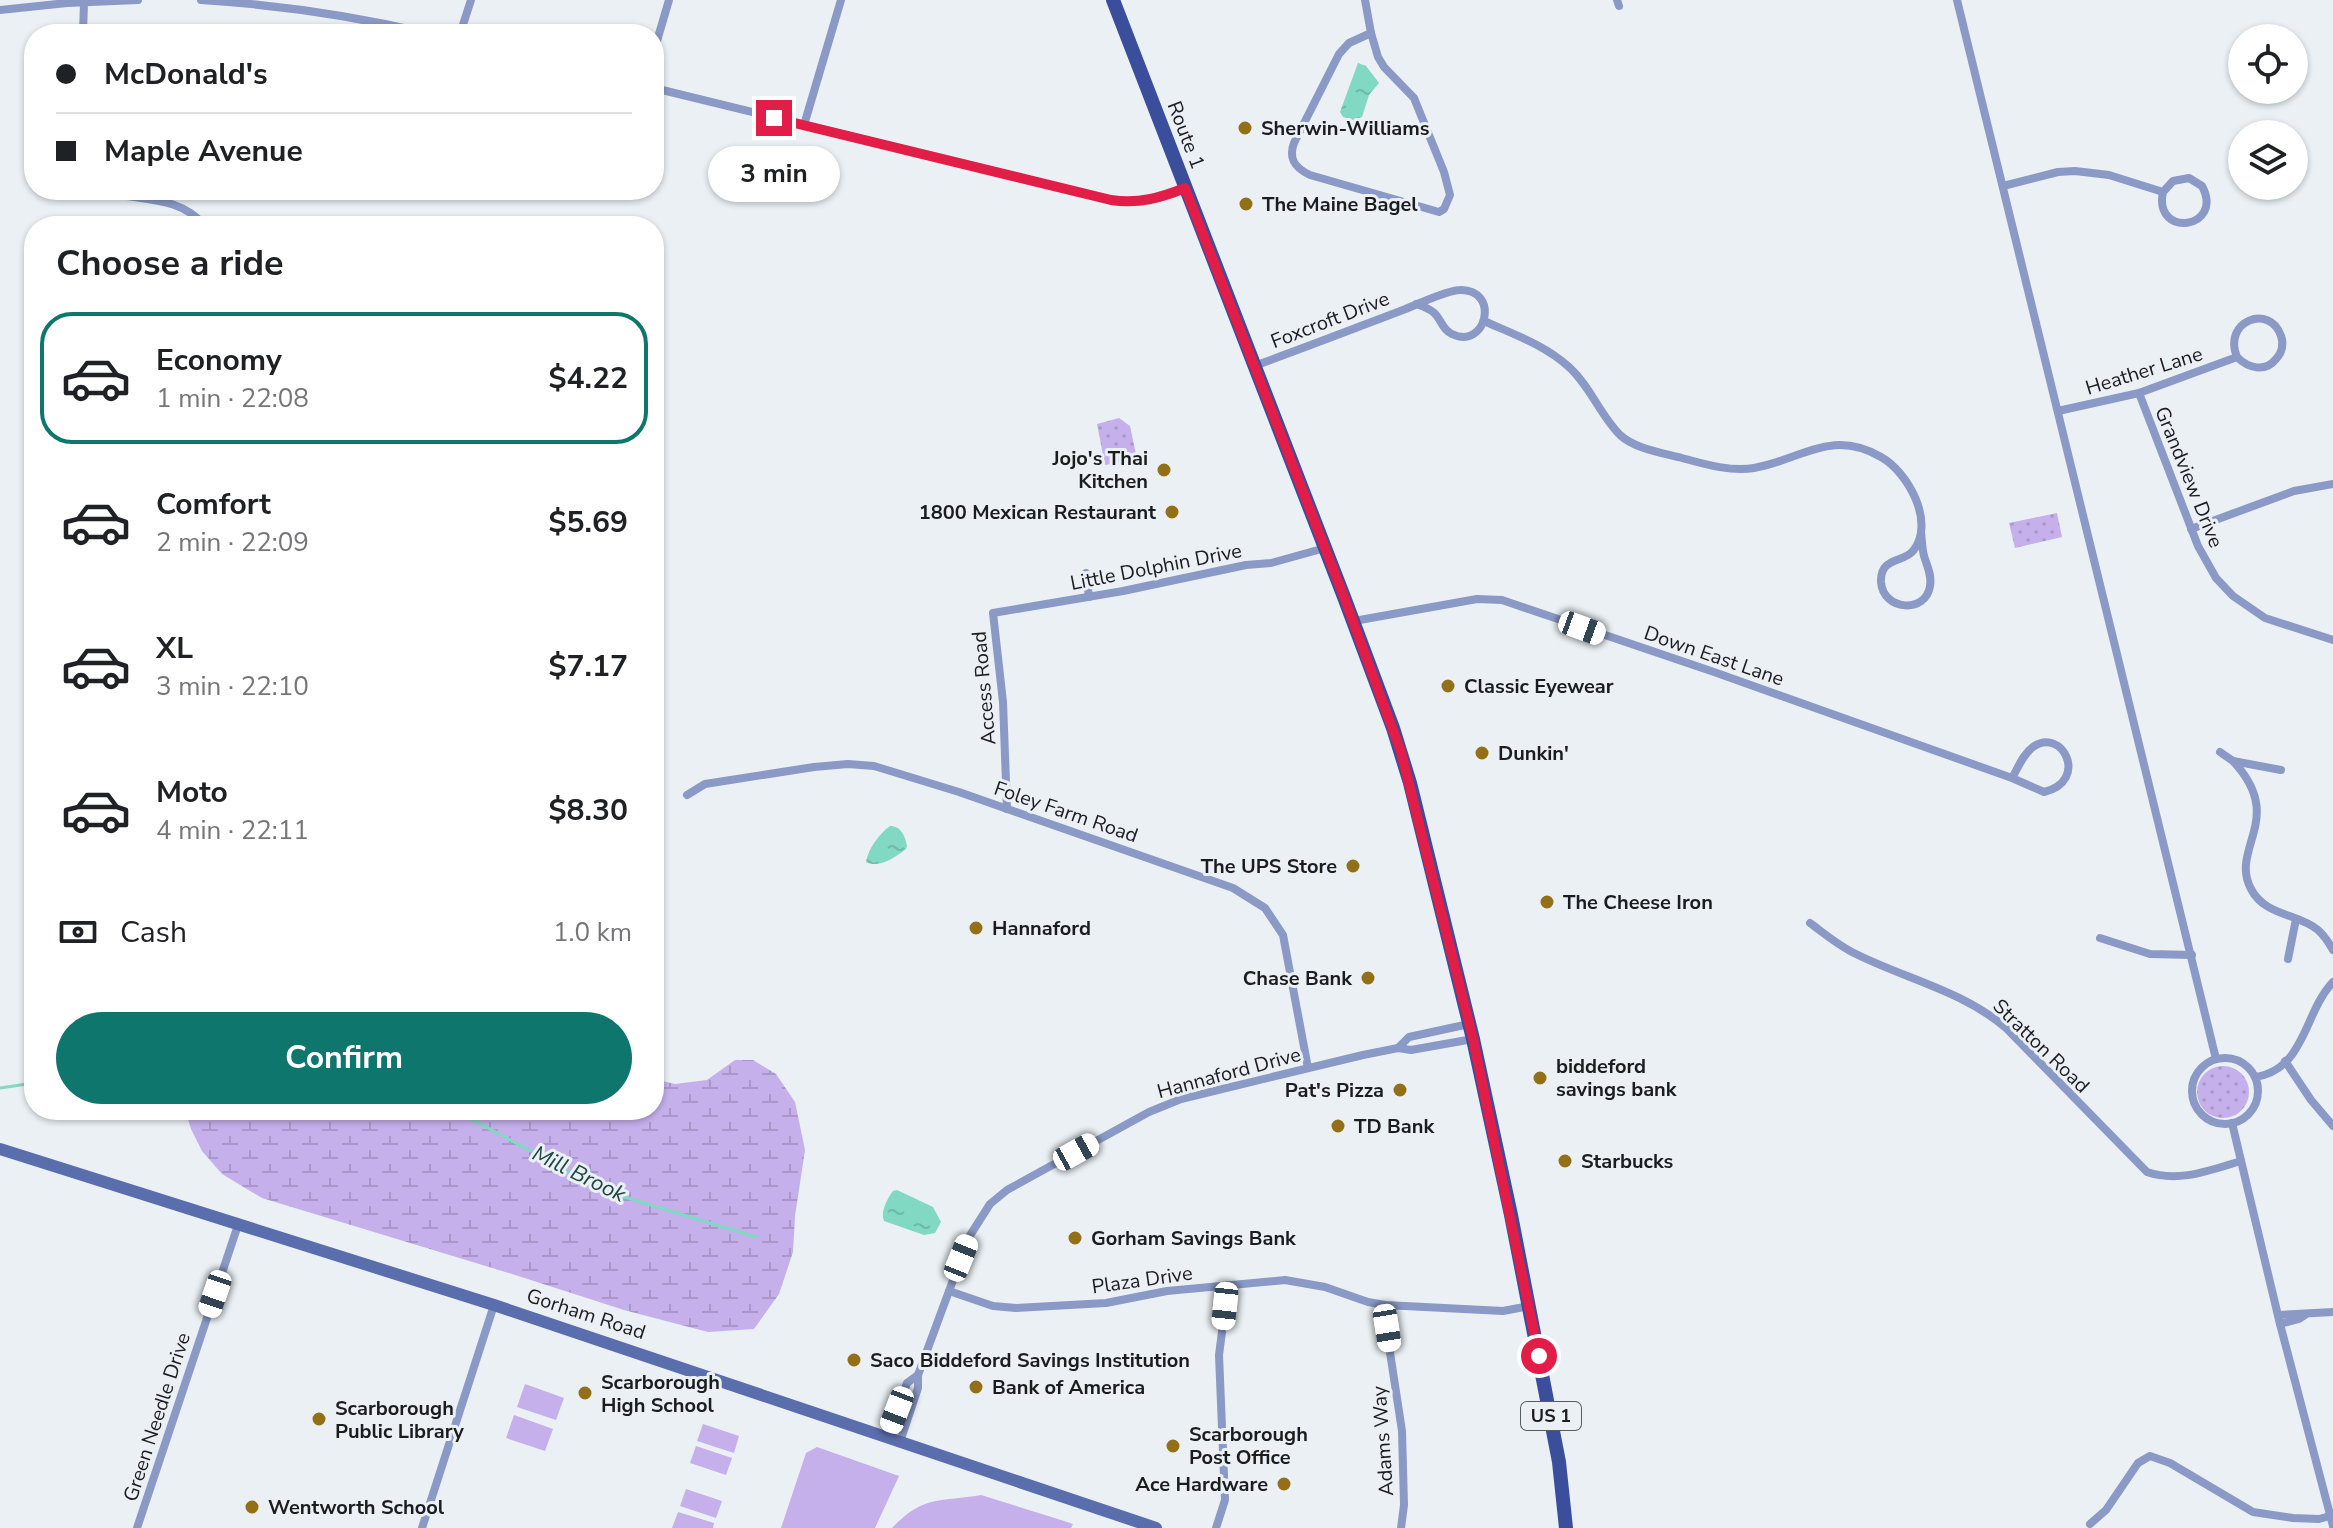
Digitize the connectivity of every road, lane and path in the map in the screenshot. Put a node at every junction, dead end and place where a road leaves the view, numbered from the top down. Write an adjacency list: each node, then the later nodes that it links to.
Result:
1 (138, 0): 9 (street)
2 (201, 0): 12 (street)
3 (471, 0): 13 (street)
4 (669, 0): 14 (street)
5 (841, 0): 17 (street)
6 (1113, 0): 19 (main road, Route 1 / US 1)
7 (1365, 0): 15 (street)
8 (1957, 0): 18 (street)
9 (84, 2): 10 (street); 11 (street)
10 (0, 10)
11 (83, 24)
12 (387, 24)
13 (463, 24)
14 (662, 24)
15 (1371, 33): 15 (street)
16 (664, 90): 17 (street)
17 (804, 125): 19 (street)
18 (2003, 186): 20 (street); 28 (street)
19 (1185, 188): 26 (main road, Route 1 / US 1)
20 (2163, 192): 20 (street)
21 (151, 200): 22 (street)
22 (194, 216)
23 (1416, 304): 24 (street, Foxcroft Drive); 24 (street, Foxcroft Drive); 26 (street, Foxcroft Drive)
24 (1484, 321): 31 (street)
25 (2237, 357): 25 (street); 27 (street, Heather Lane)
26 (1254, 366): 32 (main road, Route 1 / US 1)
27 (2139, 393): 28 (street, Heather Lane); 30 (street, Grandview Drive)
28 (2058, 411): 48 (street)
29 (2333, 484): 30 (street)
30 (2191, 529): 37 (street, Grandview Drive)
31 (1921, 532): 31 (street)
32 (1325, 548): 34 (street, Little Dolphin Drive); 36 (main road, Route 1 / US 1)
33 (1086, 573): 34 (street)
34 (1089, 597): 35 (street, Little Dolphin Drive)
35 (993, 613): 43 (street, Access Road)
36 (1354, 621): 41 (street, Down East Lane); 51 (main road, Route 1 / US 1)
37 (2333, 640)
38 (2220, 752): 39 (street)
39 (2233, 761): 40 (street); 44 (street)
40 (2281, 770)
41 (2012, 778): 41 (street, Down East Lane)
42 (687, 795): 43 (street, Foley Farm Road)
43 (1007, 809): 56 (street, Foley Farm Road)
44 (2296, 919): 47 (street); 49 (street)
45 (1810, 923): 61 (street, Stratton Road)
46 (2100, 938): 48 (street)
47 (2333, 950)
48 (2192, 955): 54 (street)
49 (2288, 959)
50 (2333, 982): 55 (street)
51 (1469, 1024): 52 (main road, Route 1 / US 1); 53 (street, Hannaford Drive)
52 (1473, 1039): 53 (street, Hannaford Drive); 67 (main road, Route 1 / US 1)
53 (1398, 1048): 56 (street, Hannaford Drive)
54 (2216, 1059): 57 (street); 58 (street)
55 (2285, 1061): 57 (street); 59 (street)
56 (1308, 1068): 64 (street, Hannaford Drive)
57 (2255, 1077): 58 (street)
58 (2232, 1123): 61 (street)
59 (2333, 1126)
60 (0, 1149): 62 (main road, Gorham Road)
61 (2241, 1161): 69 (street)
62 (238, 1225): 65 (main road, Gorham Road); 75 (street, Green Needle Drive)
63 (1228, 1286): 64 (street, Plaza Drive); 66 (street, Plaza Drive); 78 (street)
64 (949, 1291): 70 (street, Hannaford Drive)
65 (494, 1305): 71 (main road, Gorham Road); 76 (street)
66 (1385, 1305): 67 (street, Plaza Drive); 79 (street, Adams Way)
67 (1530, 1306): 80 (main road, Route 1 / US 1)
68 (2333, 1312): 69 (street)
69 (2280, 1320): 73 (street)
70 (918, 1375): 71 (street, Hannaford Drive); 72 (street, Hannaford Drive)
71 (887, 1437): 72 (main road, Gorham Road)
72 (900, 1442): 77 (main road, Gorham Road)
73 (2332, 1521): 74 (street)
74 (2090, 1524)
75 (137, 1528)
76 (422, 1528)
77 (1156, 1528)
78 (1216, 1528)
79 (1401, 1528)
80 (1566, 1528)

